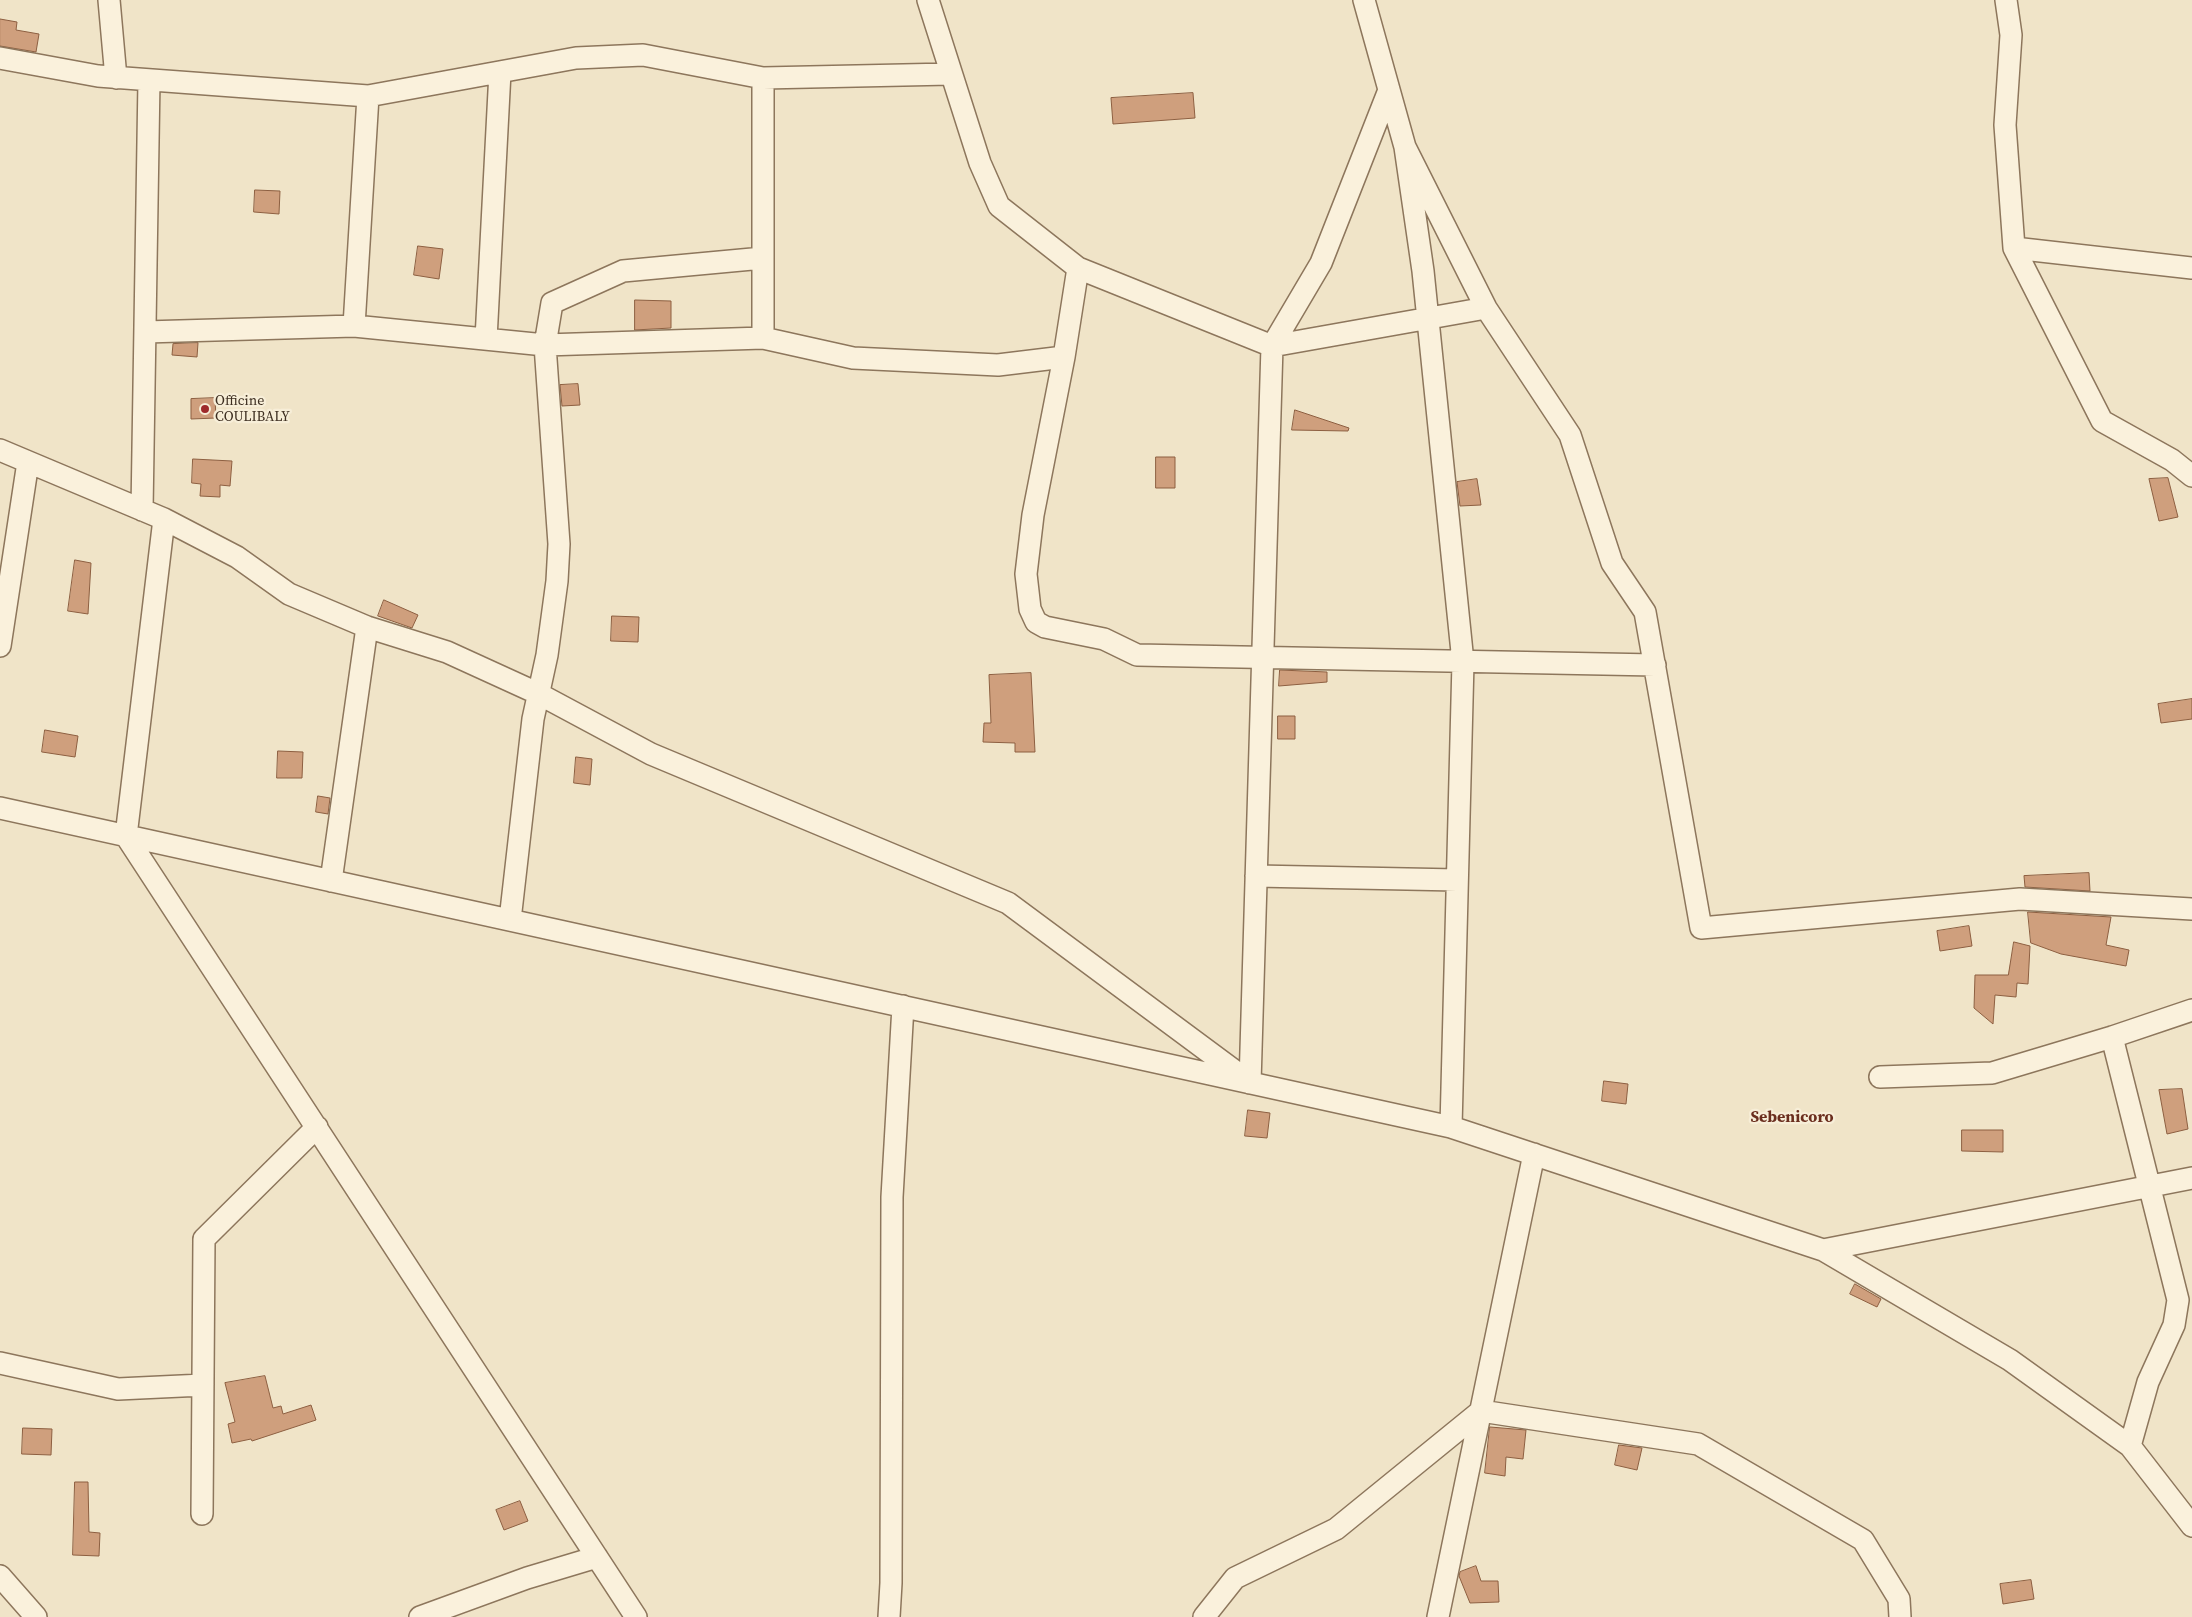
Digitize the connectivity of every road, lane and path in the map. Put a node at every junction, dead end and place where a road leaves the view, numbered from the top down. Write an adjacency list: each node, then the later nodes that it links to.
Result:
1 (109, 0): 8 (street)
2 (928, 0): 7 (street)
3 (1364, 0): 11 (street)
4 (2006, 0): 14 (street)
5 (0, 58): 8 (street)
6 (500, 72): 9 (street); 12 (street); 23 (street)
7 (950, 74): 9 (street); 16 (street)
8 (116, 78): 10 (street)
9 (763, 78): 15 (street)
10 (149, 80): 12 (street); 21 (street)
11 (1389, 90): 13 (street); 25 (street)
12 (368, 96): 20 (street)
13 (1405, 147): 18 (street); 19 (street)
14 (2014, 248): 17 (street); 29 (street)
15 (763, 258): 22 (street); 24 (street)
16 (1078, 268): 25 (street); 26 (street)
17 (2192, 268)
18 (1486, 308): 19 (street); 36 (street)
19 (1428, 318): 25 (street); 35 (street)
20 (354, 326): 21 (street); 23 (street)
21 (145, 332): 30 (street)
22 (763, 338): 24 (street); 26 (street)
23 (486, 339): 24 (street)
24 (545, 345): 37 (street)
25 (1272, 346): 34 (street)
26 (1064, 357): 34 (street)
27 (0, 450): 28 (street)
28 (28, 462): 30 (street); 33 (street)
29 (2192, 476)
30 (142, 510): 31 (street)
31 (164, 519): 32 (street); 39 (street)
32 (367, 627): 37 (street); 42 (street)
33 (0, 646)
34 (1262, 658): 35 (street); 40 (street)
35 (1463, 662): 36 (street); 41 (street)
36 (1655, 665): 43 (street)
37 (539, 694): 44 (street); 49 (street)
38 (0, 808): 39 (street)
39 (126, 836): 42 (street); 50 (street)
40 (1256, 876): 41 (street); 49 (street)
41 (1457, 880): 51 (street)
42 (331, 881): 44 (street)
43 (2192, 909)
44 (510, 920): 45 (street)
45 (903, 1006): 49 (street); 67 (street)
46 (2192, 1010): 47 (street)
47 (2112, 1037): 48 (street); 54 (street)
48 (1880, 1077)
49 (1250, 1083): 51 (street)
50 (316, 1127): 57 (street); 62 (street)
51 (1451, 1127): 52 (street)
52 (1534, 1154): 55 (street); 58 (street)
53 (2192, 1178): 54 (street)
54 (2149, 1186): 55 (street); 59 (street)
55 (1823, 1250): 59 (street)
56 (0, 1363): 57 (street)
57 (202, 1385): 60 (street)
58 (1481, 1411): 68 (street); 69 (street); 70 (street)
59 (2130, 1446): 61 (street)
60 (202, 1514)
61 (2192, 1526)
62 (597, 1557): 65 (street); 66 (street)
63 (0, 1576): 64 (street)
64 (36, 1617)
65 (420, 1617)
66 (636, 1617)
67 (889, 1617)
68 (1204, 1617)
69 (1438, 1617)
70 (1900, 1617)

